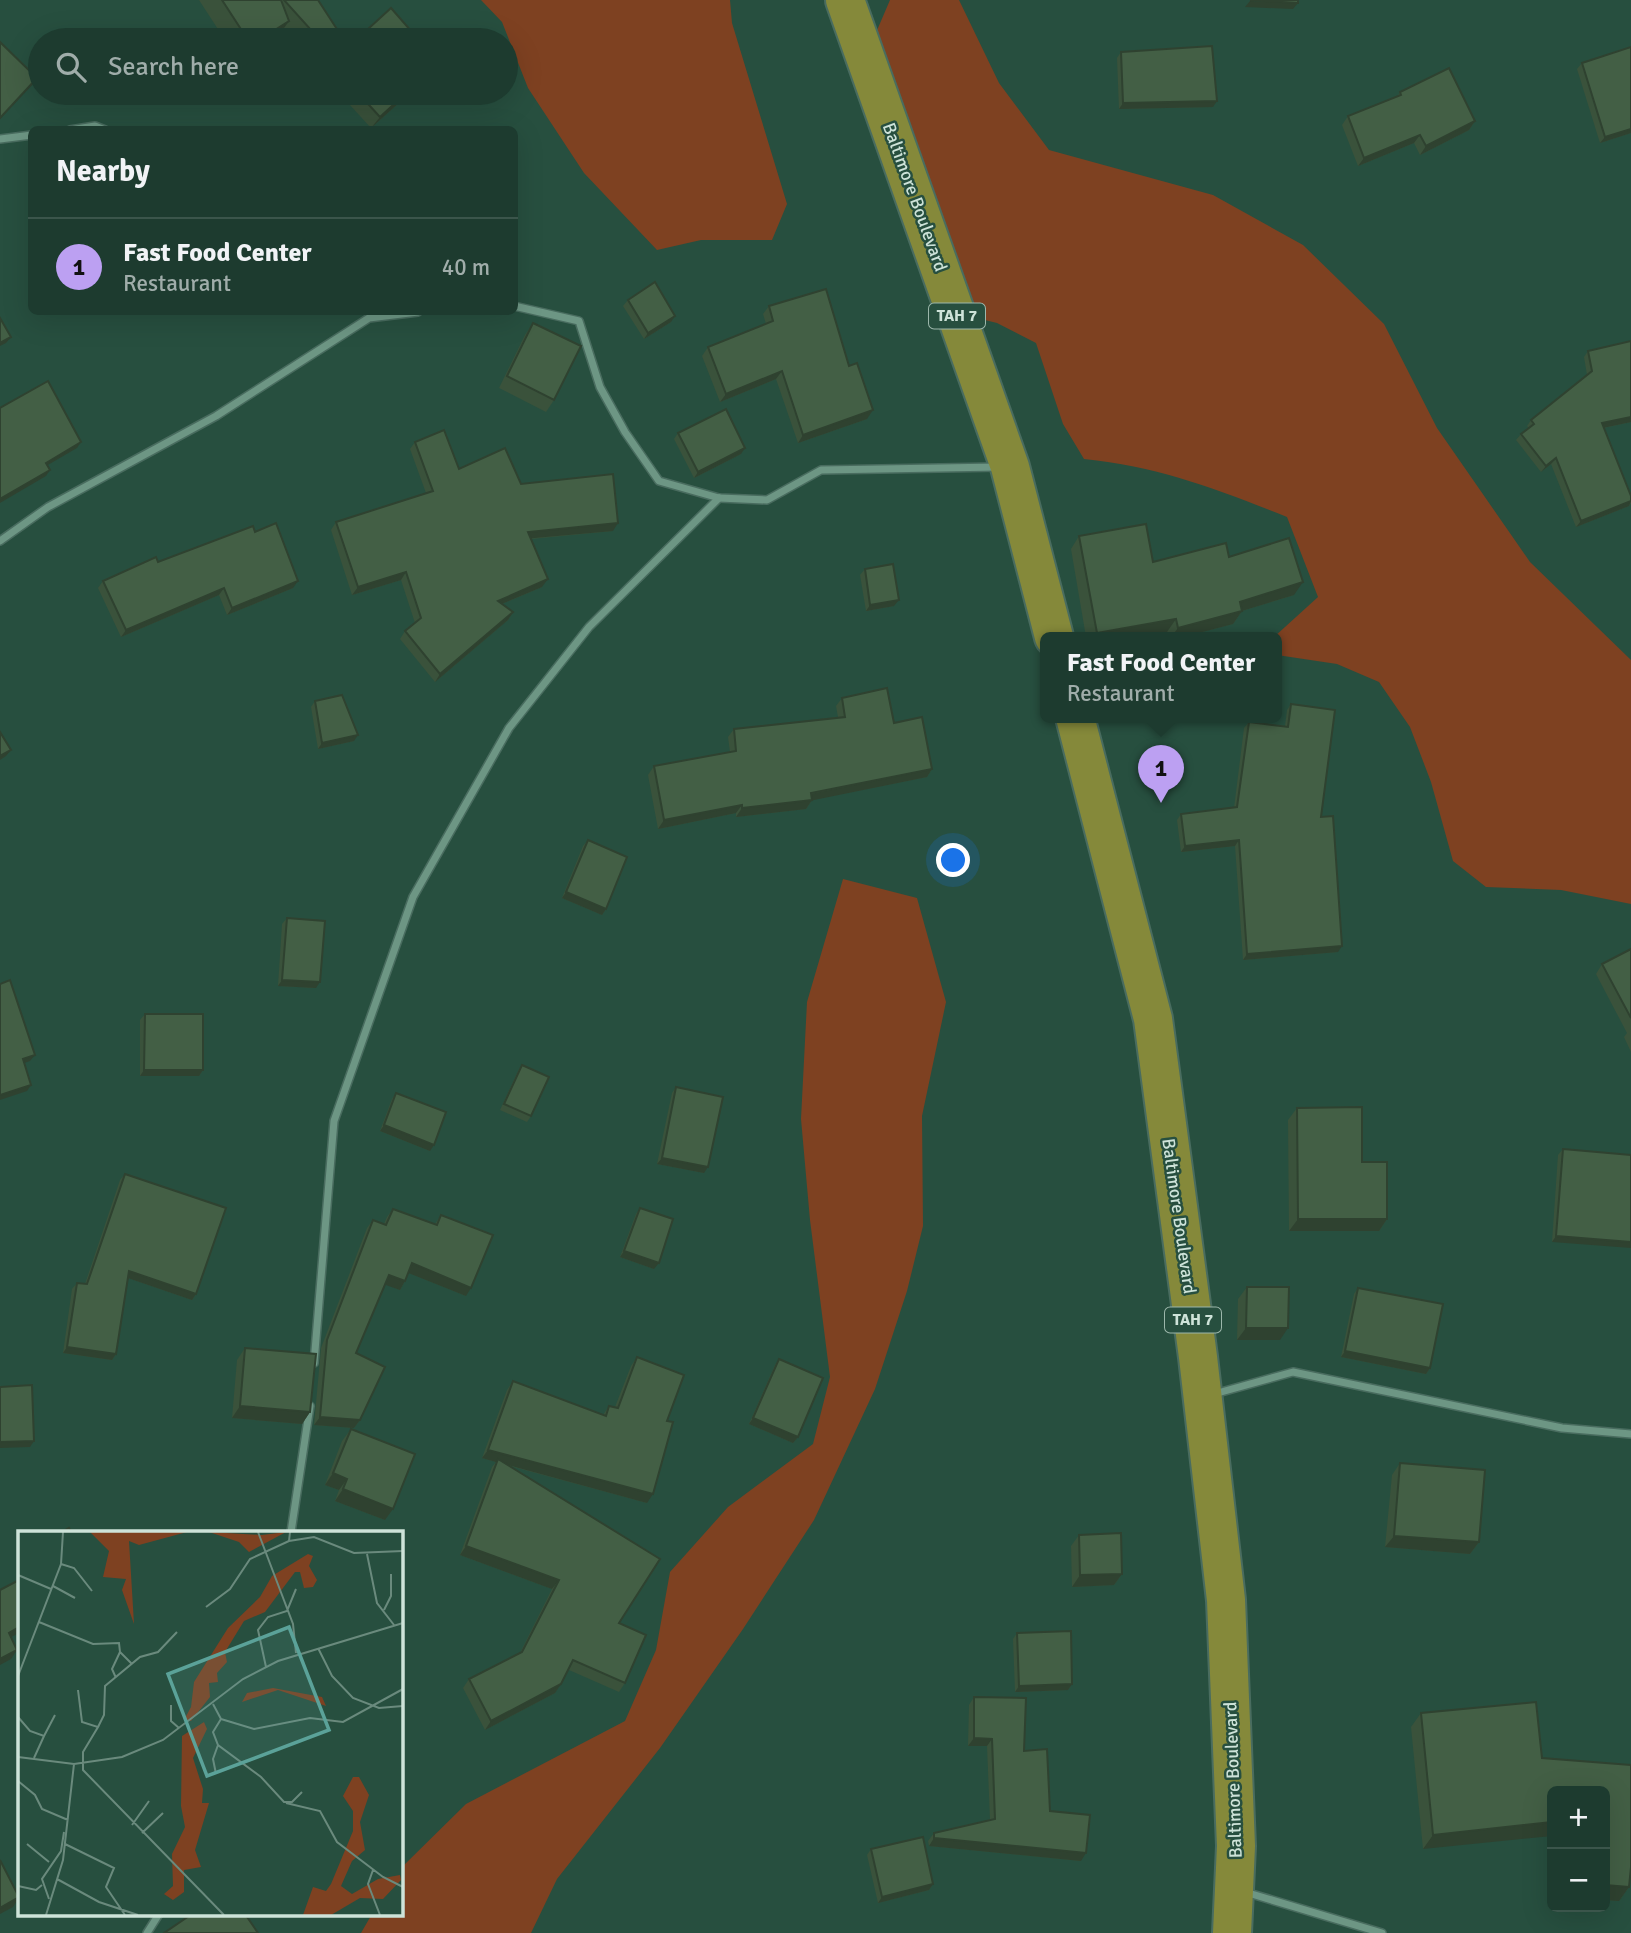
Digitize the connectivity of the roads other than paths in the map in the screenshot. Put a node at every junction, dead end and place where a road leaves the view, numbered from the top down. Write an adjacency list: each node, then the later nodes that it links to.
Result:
1 (845, 0): 6 (highway, Baltimore Boulevard / TAH 7)
2 (28, 136): 3 (street)
3 (0, 139)
4 (518, 307): 7 (street)
5 (366, 315): 8 (street)
6 (1010, 467): 7 (street); 9 (highway, Baltimore Boulevard / TAH 7)
7 (719, 498): 11 (street)
8 (0, 541)
9 (1053, 632)
10 (1077, 723): 13 (highway, Baltimore Boulevard / TAH 7)
11 (313, 1369)
12 (311, 1396): 15 (street)
13 (1203, 1397): 14 (street); 16 (highway, Baltimore Boulevard / TAH 7)
14 (1631, 1434)
15 (291, 1531)
16 (1234, 1888): 19 (highway, Baltimore Boulevard / TAH 7); 20 (street)
17 (158, 1916): 18 (street)
18 (147, 1933)
19 (1232, 1933)
20 (1382, 1933)

